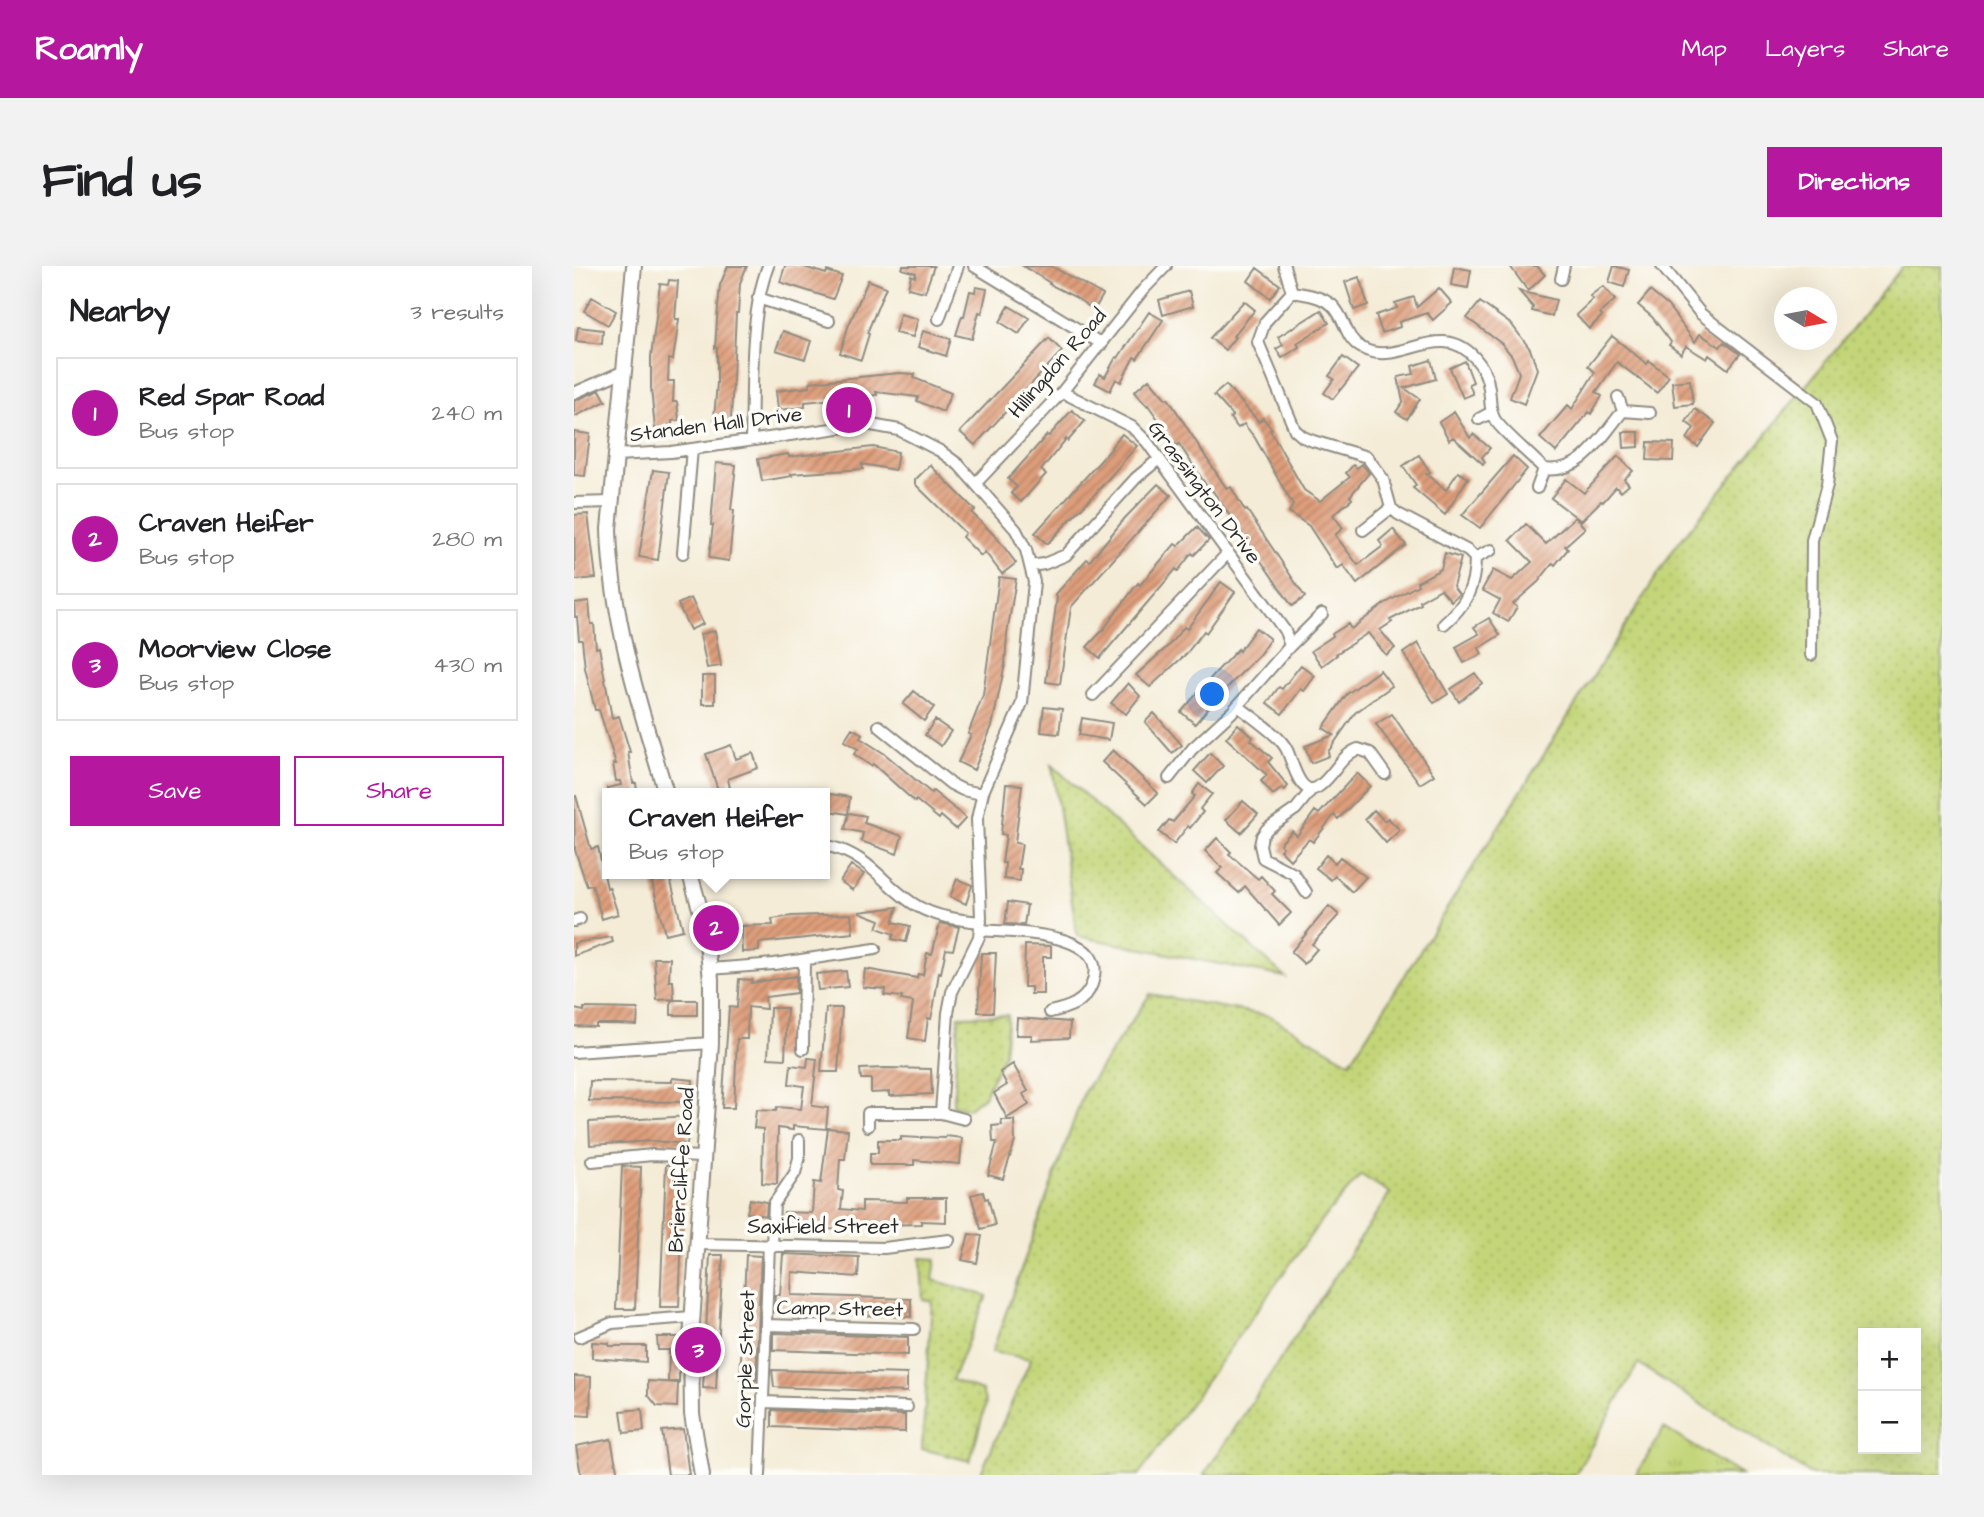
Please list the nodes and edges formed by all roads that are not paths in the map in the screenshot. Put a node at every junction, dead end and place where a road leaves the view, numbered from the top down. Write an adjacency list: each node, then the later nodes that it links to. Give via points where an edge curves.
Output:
1 (634, 266): 15 (street)
2 (768, 266): 11 (street)
3 (958, 266): 12 (street, via 939,306)
4 (974, 266): 14 (street)
5 (1166, 266): 14 (street, Hillingdon Road)
6 (1284, 266): 10 (street)
7 (1563, 266): 9 (street)
8 (1662, 266): 42 (street, via 1701,314 1817,403 1832,441 1827,485 1812,540)
9 (1561, 279)
10 (1292, 292): 20 (street, via 1331,304 1349,339 1369,352 1380,355 1436,342 1460,347 1485,372); 32 (street, via 1265,322 1258,342 1290,422 1303,437 1367,457 1383,478)
11 (758, 298): 13 (street); 23 (street)
12 (940, 320)
13 (829, 321)
14 (1102, 344): 16 (street, Hillingdon Road)
15 (624, 372): 17 (street); 25 (street)
16 (1062, 392): 26 (street, Grassington Drive, via 1132,427); 28 (street, Hillingdon Road)
17 (574, 393)
18 (1618, 397): 19 (street)
19 (1623, 411): 21 (street); 27 (street, via 1581,461 1570,468)
20 (1492, 412): 22 (street); 27 (street)
21 (1650, 413)
22 (1479, 419)
23 (751, 440): 24 (street, Standen Hall Drive); 28 (street, Standen Hall Drive, via 880,425 940,451)
24 (692, 449): 25 (street, Standen Hall Drive); 35 (street)
25 (616, 455): 31 (street)
26 (1159, 459): 36 (street, Grassington Drive); 38 (street, via 1066,555)
27 (1544, 469): 29 (street)
28 (976, 484): 38 (street, Standen Hall Drive, via 1016,530)
29 (1537, 488)
30 (574, 502): 31 (street)
31 (612, 502): 52 (street, via 610,561 623,635)
32 (1391, 508): 33 (street); 37 (street)
33 (1363, 530)
34 (1491, 550): 37 (street)
35 (682, 553)
36 (1228, 553): 41 (street, Grassington Drive, via 1285,631); 44 (street)
37 (1475, 558): 40 (street, via 1468,595 1461,609)
38 (1031, 566): 54 (street, Standen Hall Drive, via 1034,582 1022,703)
39 (1322, 614): 41 (street)
40 (1444, 624)
41 (1290, 646): 46 (street)
42 (1811, 655)
43 (1094, 674): 44 (street)
44 (1105, 683): 45 (street)
45 (1093, 695)
46 (1238, 706): 51 (street); 53 (street, via 1287,748 1299,779)
47 (898, 725): 49 (street)
48 (879, 726): 49 (street)
49 (890, 735): 54 (street, via 951,784)
50 (1385, 775): 53 (street, via 1370,753 1358,749)
51 (1169, 778)
52 (665, 788)
53 (1312, 789): 59 (street, via 1296,809 1267,829 1260,845 1263,858 1294,874)
54 (982, 794): 60 (street, Standen Hall Drive, via 977,819)
55 (832, 847): 56 (street, via 849,851)
56 (881, 875): 58 (street); 60 (street, via 918,907)
57 (691, 879): 63 (street, Briercliffe Road, via 705,926)
58 (872, 886)
59 (1306, 892)
60 (980, 926): 64 (street, via 1065,940 1093,959 1096,969 1082,999); 68 (street, Standen Hall Drive, via 952,992)
61 (875, 949): 62 (street)
62 (804, 960): 63 (street); 66 (street)
63 (710, 969): 65 (street, Briercliffe Road)
64 (1050, 1012)
65 (711, 1043): 67 (street); 74 (street, Briercliffe Road)
66 (803, 1049)
67 (574, 1052)
68 (941, 1113): 69 (street); 70 (street, via 868,1108)
69 (964, 1119)
70 (868, 1126)
71 (799, 1140): 72 (street)
72 (799, 1153): 73 (street); 78 (street, Gorple Street, via 795,1173 774,1204)
73 (812, 1153)
74 (702, 1157): 75 (street, via 652,1155); 77 (street, Briercliffe Road)
75 (592, 1161)
76 (949, 1240): 78 (street, Saxifield Street, via 884,1248)
77 (697, 1244): 78 (street, Saxifield Street); 79 (street, Briercliffe Road)
78 (771, 1245): 80 (street, Gorple Street)
79 (692, 1317): 82 (street, via 612,1323); 85 (street, Briercliffe Road, via 692,1414)
80 (766, 1325): 81 (street, Camp Street); 83 (street, Gorple Street)
81 (914, 1329)
82 (579, 1337)
83 (763, 1402): 84 (street); 86 (street, Gorple Street)
84 (907, 1406)
85 (701, 1473)
86 (760, 1475)

